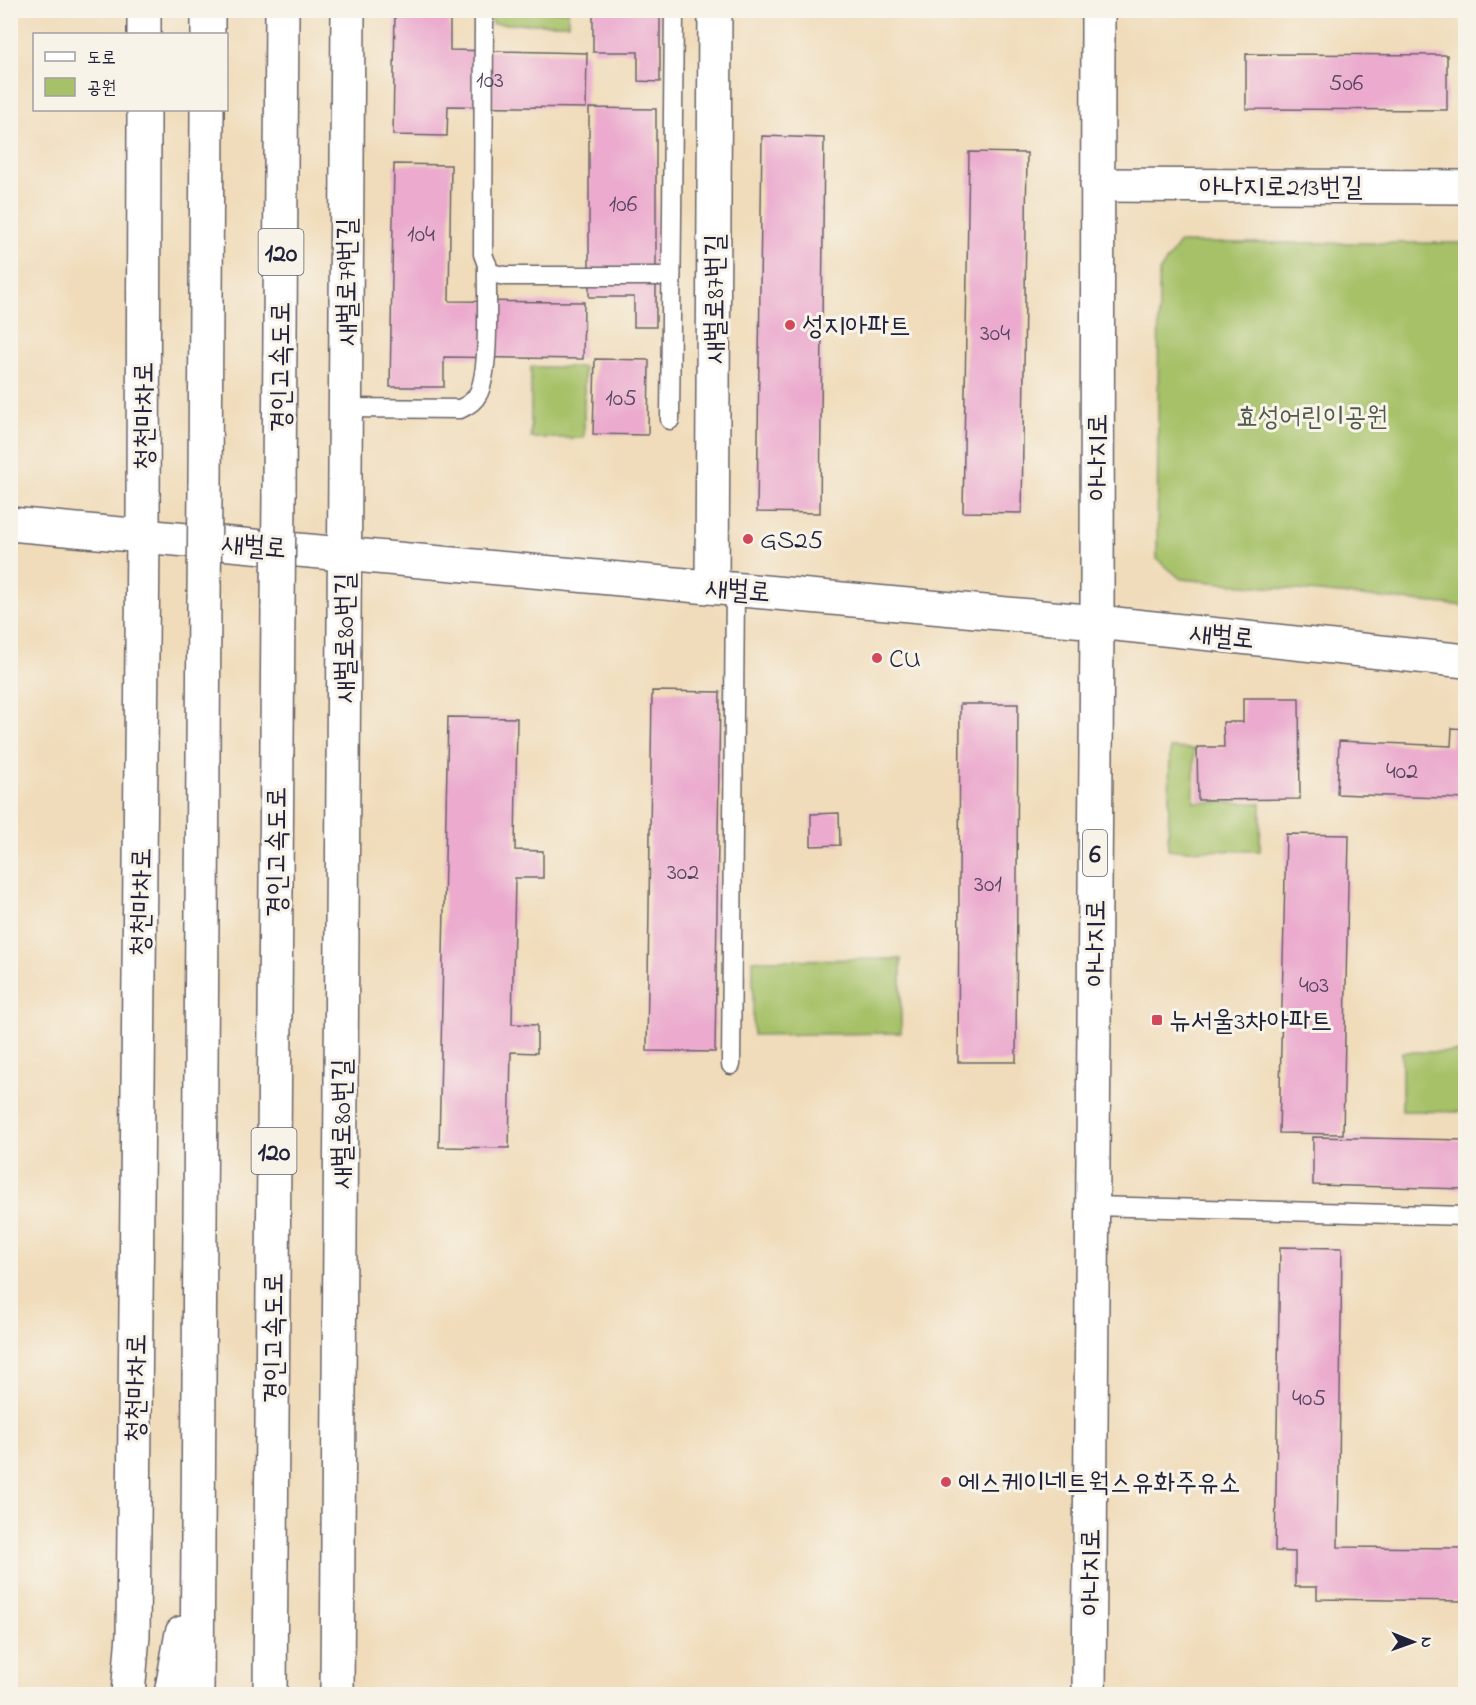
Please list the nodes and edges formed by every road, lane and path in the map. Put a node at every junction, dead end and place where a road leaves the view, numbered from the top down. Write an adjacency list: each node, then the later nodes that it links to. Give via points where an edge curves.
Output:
1 (144, 10): 9 (main road)
2 (208, 10): 10 (main road)
3 (282, 10): 32 (main road, 경인고속도로 / 120, bridge)
4 (348, 10): 17 (main road, 새벌로79번길)
5 (484, 10): 15 (lane, via 483,254)
6 (674, 10): 16 (lane)
7 (715, 10): 22 (main road, 새벌로87번길)
8 (1098, 10): 13 (main road, 아나지로 / 6)
9 (144, 33)
10 (207, 33)
11 (144, 111): 20 (main road, 청천마차로)
12 (207, 111): 28 (main road, bridge)
13 (1097, 185): 14 (main road, 아나지로213번길); 23 (main road, 아나지로 / 6)
14 (1466, 188)
15 (487, 264): 16 (lane, via 490,273 505,276); 17 (lane, via 484,373 477,396 460,409)
16 (671, 276): 18 (lane)
17 (345, 408): 21 (main road, 새벌로79번길)
18 (669, 420)
19 (10, 524): 20 (main road, 새벌로)
20 (143, 536): 21 (main road, 새벌로); 29 (main road, 청천마차로, via 133,1635)
21 (344, 554): 22 (main road, 새벌로); 33 (main road, 새벌로80번길)
22 (723, 588): 23 (main road, 새벌로); 25 (lane)
23 (1097, 622): 24 (main road, 새벌로); 26 (main road, 아나지로 / 6)
24 (1466, 661)
25 (731, 1065)
26 (1092, 1206): 27 (lane); 34 (main road, 아나지로 / 6)
27 (1466, 1216)
28 (198, 1549): 30 (main road); 31 (main road)
29 (128, 1695)
30 (171, 1695)
31 (197, 1695)
32 (270, 1695)
33 (337, 1695)
34 (1089, 1695)

